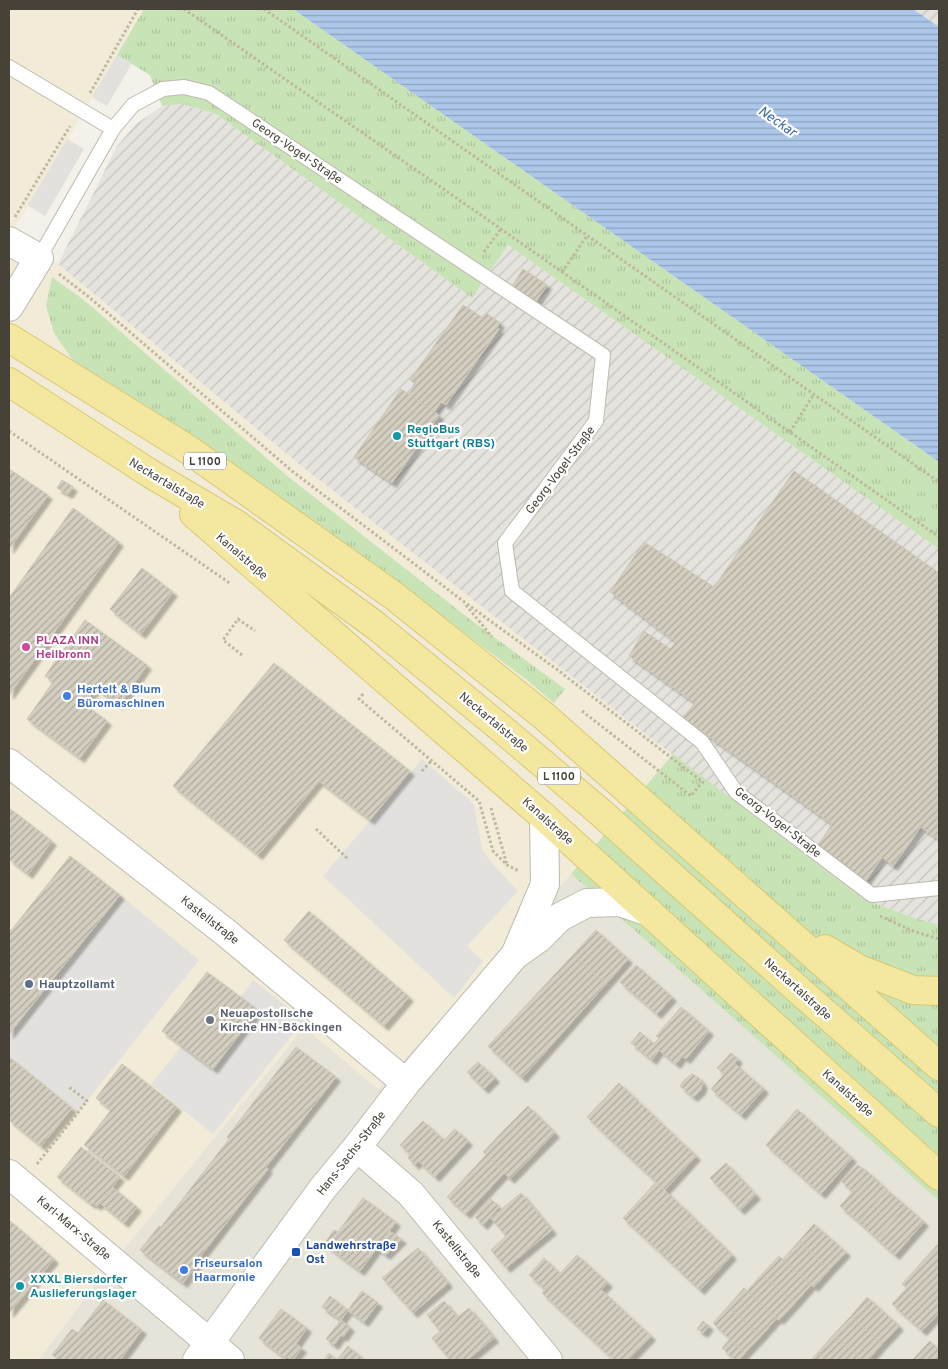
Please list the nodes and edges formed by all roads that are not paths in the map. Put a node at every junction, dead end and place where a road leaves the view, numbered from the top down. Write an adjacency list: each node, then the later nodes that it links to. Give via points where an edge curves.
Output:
1 (9, 67): 2 (lane)
2 (113, 129): 4 (lane, Georg-Vogel-Straße); 11 (lane, Georg-Vogel-Straße, via 133,105 163,89 184,87 209,93 603,356 596,421 505,543 512,591 702,742 736,792 872,895)
3 (9, 241): 4 (street)
4 (39, 258): 5 (street, Georg-Vogel-Straße)
5 (9, 307)
6 (9, 338): 13 (main road, L 1100, via 189,450 394,596 544,716)
7 (9, 382): 8 (main road, Neckartalstraße / L 1100)
8 (151, 474): 10 (main road, Kanalstraße); 18 (main road, Neckartalstraße / L 1100, via 236,524 374,625 489,717)
9 (9, 763): 17 (street, Kastellstraße, via 225,932)
10 (544, 817): 12 (main road, Kanalstraße); 14 (street, Hans-Sachs-Straße, via 545,884)
11 (939, 888)
12 (649, 912): 14 (street, Hans-Sachs-Straße, via 620,902 587,903 560,917); 20 (main road, Kanalstraße)
13 (772, 918): 15 (main road, via 859,969 913,990); 16 (main road, L 1100)
14 (515, 955): 17 (street, Hans-Sachs-Straße)
15 (939, 991)
16 (939, 1066)
17 (406, 1083): 19 (street, Hans-Sachs-Straße)
18 (939, 1113)
19 (357, 1147): 22 (street, Hans-Sachs-Straße, via 323,1188); 23 (street, Kastellstraße, via 412,1194)
20 (939, 1176)
21 (15, 1179): 22 (street, Karl-Marx-Straße)
22 (212, 1354)
23 (548, 1360)

